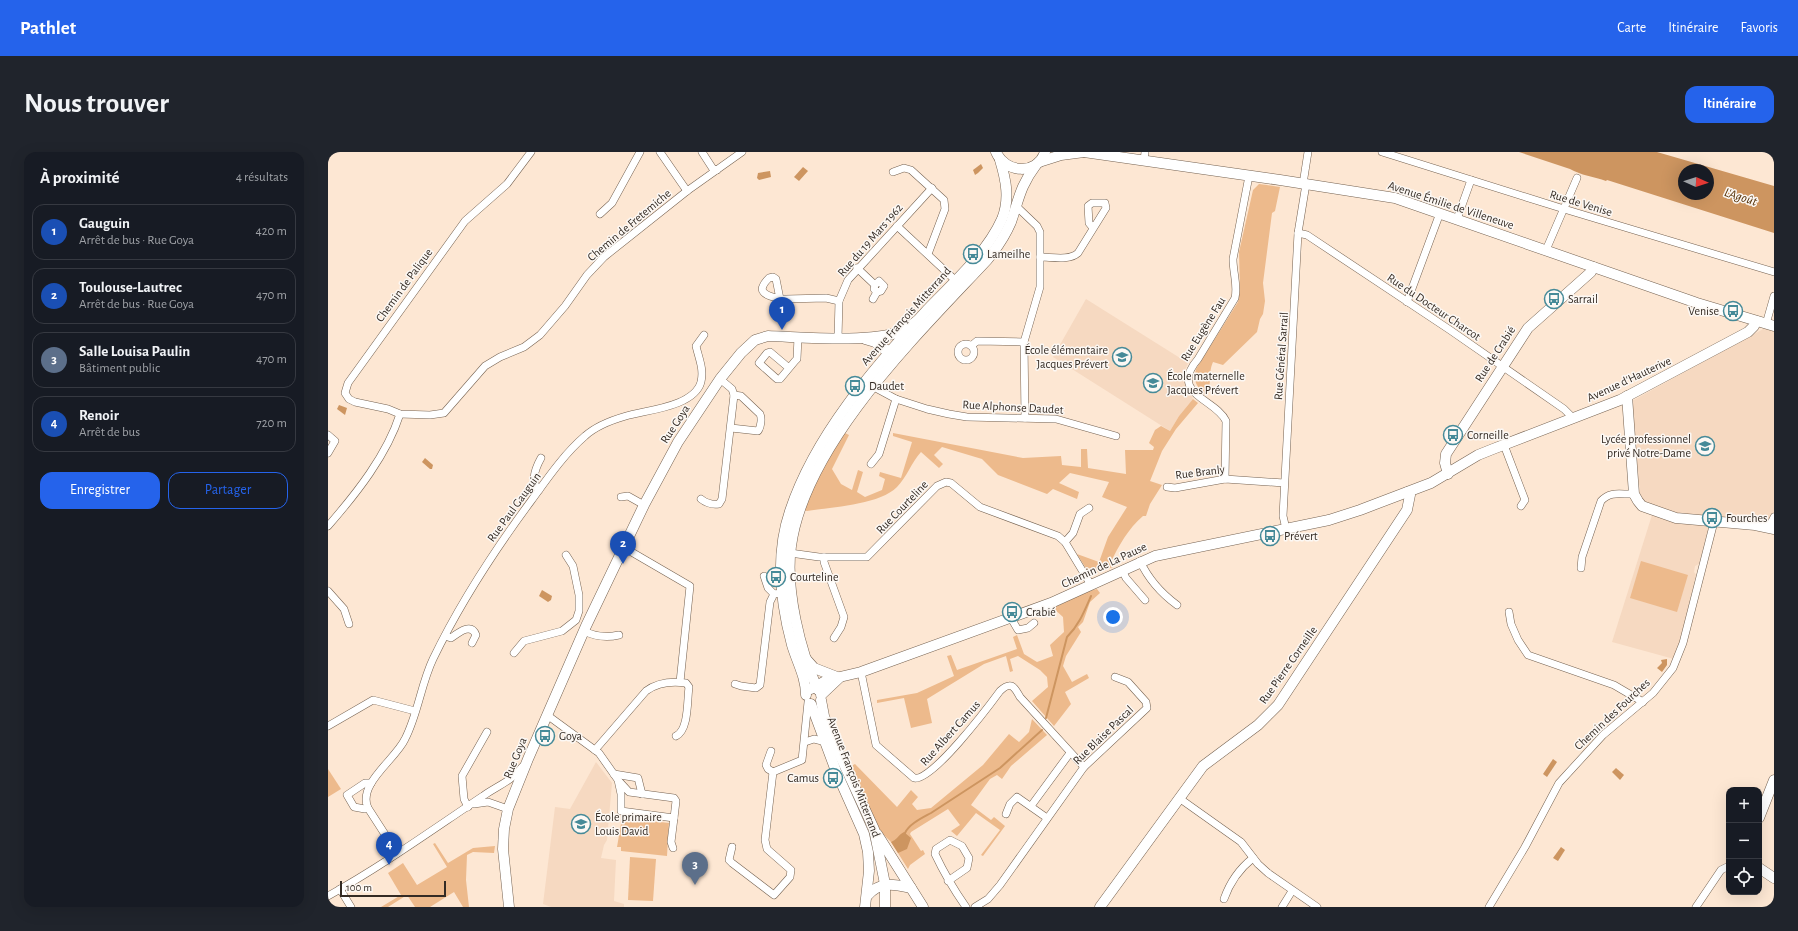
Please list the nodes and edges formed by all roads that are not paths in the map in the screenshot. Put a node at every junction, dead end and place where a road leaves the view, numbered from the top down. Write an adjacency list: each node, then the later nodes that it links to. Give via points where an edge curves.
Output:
1 (531, 152): 61 (street, Chemin de Palique, via 507,184 465,221 348,383 345,393 352,401)
2 (640, 152): 24 (street, via 612,204)
3 (660, 152): 20 (street)
4 (702, 152): 13 (street, via 713,169)
5 (742, 152): 13 (street, Chemin de Fretemiche)
6 (1045, 152): 12 (street, Avenue François Mitterrand)
7 (1084, 152): 11 (street, Avenue Émilie de Villeneuve); 12 (street, Avenue Émilie de Villeneuve, via 1061,155)
8 (1308, 152): 18 (street, Rue Général Sarrail)
9 (1382, 152): 17 (street, Rue de Venise)
10 (996, 155): 12 (street, Avenue Émilie de Villeneuve, via 1006,165 1017,169 1028,168); 35 (street, Avenue François Mitterrand, via 1007,190 1004,213 986,246)
11 (1145, 156): 15 (street, Avenue Émilie de Villeneuve)
12 (1038, 163): 21 (street, Avenue François Mitterrand, via 1023,185)
13 (717, 170): 20 (street, Chemin de Fretemiche)
14 (893, 172): 19 (street, via 908,169)
15 (1249, 176): 18 (street, Avenue Émilie de Villeneuve); 72 (street, Rue Eugène Fau, via 1234,250 1236,294 1233,304 1192,367 1190,376 1191,386 1196,394 1226,421)
16 (1577, 178): 22 (street)
17 (1471, 180): 22 (street, Rue de Venise); 25 (street)
18 (1305, 184): 23 (street, Avenue Émilie de Villeneuve, via 1387,197); 28 (street, Rue Général Sarrail)
19 (932, 188): 26 (street, Rue du 19 Mars 1962); 30 (street, via 942,197 945,206)
20 (687, 191): 61 (street, Chemin de Fretemiche, via 598,263 540,335 485,366 444,412 430,415)
21 (1016, 206): 31 (street, via 1039,229); 51 (street, Avenue François Mitterrand, via 1006,232 994,252)
22 (1564, 210): 29 (street); 34 (street, Rue de Venise)
23 (1440, 213): 25 (street, Avenue Émilie de Villeneuve); 40 (street)
24 (600, 214)
25 (1457, 219): 29 (street, Avenue Émilie de Villeneuve)
26 (897, 226): 30 (street); 33 (street, Rue du 19 Mars 1962)
27 (1093, 228): 31 (street, via 1074,256)
28 (1298, 233): 40 (street, Rue du Docteur Charcot, via 1307,235); 73 (street, Rue Général Sarrail)
29 (1546, 250): 32 (street, Avenue Émilie de Villeneuve)
30 (928, 254): 35 (street)
31 (1040, 257): 49 (street, via 1040,287)
32 (1593, 267): 42 (street, Avenue Émilie de Villeneuve); 52 (street, Rue de Crabié, via 1591,272 1530,324)
33 (857, 268): 38 (street, via 876,288); 39 (street, Rue du 19 Mars 1962, via 848,280)
34 (1774, 272)
35 (955, 280): 41 (street, Avenue François Mitterrand)
36 (1774, 296): 43 (street)
37 (780, 299): 39 (street, via 826,298)
38 (873, 299)
39 (839, 301): 47 (street, Rue du 19 Mars 1962)
40 (1407, 302): 52 (street, Rue du Docteur Charcot)
41 (917, 321): 45 (street, Rue Goya); 51 (street, Avenue François Mitterrand)
42 (1756, 321): 43 (street, Avenue Émilie de Villeneuve); 59 (street, Avenue d'Hauterive, via 1748,332)
43 (1770, 325)
44 (704, 335): 56 (street, via 696,346 702,371)
45 (889, 335): 48 (street, Rue Goya); 51 (street, via 895,341)
46 (798, 337): 47 (street, Rue Goya); 53 (street, via 798,357); 54 (street, Rue Goya, via 768,336 755,340 740,353)
47 (838, 338): 48 (street, Rue Goya)
48 (859, 338): 51 (street, Rue Goya, via 876,342)
49 (1024, 342): 50 (street, via 977,342); 62 (street)
50 (971, 346)
51 (894, 351): 55 (street, Avenue François Mitterrand); 55 (street, Avenue François Mitterrand, via 884,354)
52 (1502, 366): 63 (street, Rue du Docteur Charcot, via 1564,409); 71 (street, Rue de Crabié, via 1446,454)
53 (789, 368)
54 (720, 379): 57 (street, Rue Goya); 58 (street, via 732,389)
55 (869, 385): 60 (street, Rue Alphonse Daudet); 91 (street, Avenue François Mitterrand, via 819,468 799,514); 100 (street, Avenue François Mitterrand, via 821,445 798,490 781,544)
56 (699, 386): 57 (street); 75 (street, Rue Paul Gauguin, via 673,404 627,415 596,428 573,448)
57 (710, 394): 80 (street, Rue Goya, via 678,442)
58 (734, 395): 64 (street); 64 (street, via 741,396 760,414 760,428 758,431)
59 (1627, 396): 63 (street, Avenue d'Hauterive); 77 (street)
60 (896, 399): 62 (street, Rue Alphonse Daudet, via 961,416); 70 (street, via 879,454)
61 (400, 414): 85 (street, via 391,438 375,464)
62 (1025, 418): 66 (street, Rue Alphonse Daudet, via 1056,419)
63 (1572, 419): 67 (street, Avenue d'Hauterive)
64 (731, 428): 79 (street, via 722,499 718,504)
65 (328, 435): 68 (street, via 335,441)
66 (1116, 436)
67 (1504, 445): 71 (street, Avenue d'Hauterive, via 1478,455); 81 (street, via 1525,500)
68 (328, 453)
69 (540, 458): 75 (street, via 534,481 535,487)
70 (871, 464)
71 (1448, 474): 76 (street, Avenue d'Hauterive)
72 (1225, 479): 73 (street, Rue Branly); 74 (street, Rue Branly, via 1175,488)
73 (1284, 483): 87 (street, Rue Général Sarrail, via 1283,516)
74 (1167, 487)
75 (539, 490): 109 (street, Rue Paul Gauguin, via 489,561)
76 (1408, 492): 87 (street, Chemin de La Pause, via 1345,515); 140 (street, Rue Pierre Corneille, via 1410,495 1407,510 1278,705 1258,725 1203,766)
77 (1634, 494): 84 (street, via 1640,504 1649,509 1676,518); 95 (street, via 1612,494 1601,501 1582,557)
78 (621, 497): 80 (street, via 628,496)
79 (701, 499)
80 (644, 505): 90 (street, Rue Goya)
81 (1521, 506)
82 (1089, 508): 89 (street, via 1080,514)
83 (1774, 517): 86 (street, via 1771,523)
84 (1714, 522): 86 (street); 121 (street, Chemin des Fourches, via 1679,657 1665,679)
85 (328, 526)
86 (1763, 526): 88 (street)
87 (1286, 529): 94 (street, Chemin de La Pause, via 1179,550)
88 (1774, 530)
89 (1065, 542): 93 (street, Rue Courteline, via 1058,536 980,507 955,485 946,482 937,486 870,556); 98 (street, Rue Courteline)
90 (623, 547): 108 (street, Rue Goya); 118 (street, via 690,586)
91 (790, 553): 93 (street, Rue Courteline); 114 (street, Avenue François Mitterrand, via 791,589)
92 (566, 555): 105 (street, via 573,566 579,595)
93 (824, 557): 111 (street, via 844,617 842,627)
94 (1140, 561): 96 (street, Chemin de La Pause); 102 (street, via 1149,576)
95 (1581, 568)
96 (1122, 570): 98 (street, Chemin de La Pause); 101 (street)
97 (764, 576): 100 (street, via 768,588)
98 (1091, 585): 104 (street, Chemin de La Pause)
99 (328, 591): 107 (street, via 344,609)
100 (778, 593): 119 (street, via 770,602 760,685 756,688); 120 (street, Avenue François Mitterrand, via 790,637 805,680)
101 (1145, 600)
102 (1177, 605)
103 (1509, 612): 121 (street, via 1518,640 1528,655 1614,684)
104 (1011, 618): 106 (street, via 1018,630 1028,628); 115 (street, Chemin de La Pause)
105 (576, 620): 108 (street); 113 (street, via 562,631 524,641)
106 (1034, 623)
107 (349, 624)
108 (585, 628): 110 (street, via 592,635); 123 (street, Rue Goya)
109 (445, 636): 112 (street, via 451,638 463,630 471,630 476,635); 122 (street, Rue Paul Gauguin, via 430,665)
110 (619, 636)
111 (834, 638)
112 (472, 643)
113 (514, 653)
114 (805, 658): 117 (street, via 814,668); 120 (street, Avenue François Mitterrand)
115 (861, 672): 117 (street, Chemin de La Pause); 131 (street, Rue Albert Camus, via 876,745 914,778 919,779 928,774 960,742 1000,691 1007,686 1013,687)
116 (1115, 677): 132 (street, Rue Blaise Pascal, via 1128,682 1148,707)
117 (839, 678): 120 (street, Chemin de La Pause, via 827,680)
118 (680, 682): 126 (street, via 686,682 689,687 684,726); 129 (street, via 660,683 649,689)
119 (735, 684)
120 (814, 697): 127 (street); 128 (street, Avenue François Mitterrand); 150 (street, Avenue François Mitterrand)
121 (1643, 702): 177 (street, Chemin des Fourches, via 1603,736 1560,784)
122 (416, 711): 124 (street, via 373,700); 136 (street, Rue Paul Gauguin, via 404,743)
123 (547, 715): 129 (street); 137 (street, Rue Goya, via 528,759)
124 (328, 726)
125 (487, 732): 142 (street, via 462,776 464,799)
126 (676, 736)
127 (805, 742): 128 (street, via 814,739); 133 (street, via 801,762)
128 (826, 742): 164 (street, Avenue François Mitterrand, via 864,834 869,862)
129 (595, 750): 134 (street)
130 (771, 751): 133 (street, via 767,758 767,767)
131 (1070, 753): 132 (street, Rue Albert Camus); 143 (street, Rue Blaise Pascal)
132 (1084, 767): 149 (street, Rue Blaise Pascal)
133 (773, 772): 151 (street, via 765,843 769,851 791,870 790,877 774,895 729,860)
134 (616, 777): 139 (street, via 629,792); 139 (street, via 636,777); 148 (street, via 620,790 621,811)
135 (1774, 780): 146 (street)
136 (371, 783): 144 (street, Rue Paul Gauguin, via 365,798); 144 (street, via 365,783 347,794 354,808)
137 (513, 783): 138 (street); 145 (street, Rue Goya)
138 (501, 785): 141 (street, via 492,796 492,800); 142 (street)
139 (642, 794): 148 (street, via 679,801)
140 (1179, 798): 154 (street, via 1241,842); 174 (street, Rue Pierre Corneille)
141 (498, 805): 142 (street, via 484,802); 145 (street)
142 (470, 806): 153 (street)
143 (1031, 806): 147 (street, via 1017,797 1010,804); 149 (street)
144 (368, 808): 153 (street)
145 (508, 809): 168 (street, Rue Goya, via 503,849)
146 (1762, 810)
147 (1006, 814)
148 (674, 818): 152 (street)
149 (1048, 818): 173 (street, Rue Blaise Pascal, via 994,892)
150 (874, 829): 159 (street, Avenue François Mitterrand); 160 (street)
151 (732, 847)
152 (673, 848)
153 (397, 853): 161 (street)
154 (1253, 858): 162 (street, via 1268,874); 165 (street, via 1237,874)
155 (1726, 868): 178 (street, via 1721,870)
156 (1762, 871): 157 (street)
157 (1774, 878)
158 (948, 881): 158 (street, via 934,852 950,840 962,846 969,858 967,868); 172 (street)
159 (885, 884): 160 (street); 164 (street); 171 (street, Avenue François Mitterrand)
160 (911, 888): 166 (street)
161 (340, 889): 163 (street); 167 (street)
162 (1292, 891): 175 (street); 176 (street)
163 (328, 896)
164 (867, 896): 169 (street, Avenue François Mitterrand); 170 (street)
165 (1224, 899)
166 (921, 906)
167 (351, 907)
168 (509, 907)
169 (865, 907)
170 (871, 907)
171 (885, 907)
172 (966, 907)
173 (975, 907)
174 (1100, 907)
175 (1282, 907)
176 (1317, 907)
177 (1489, 907)
178 (1696, 907)

